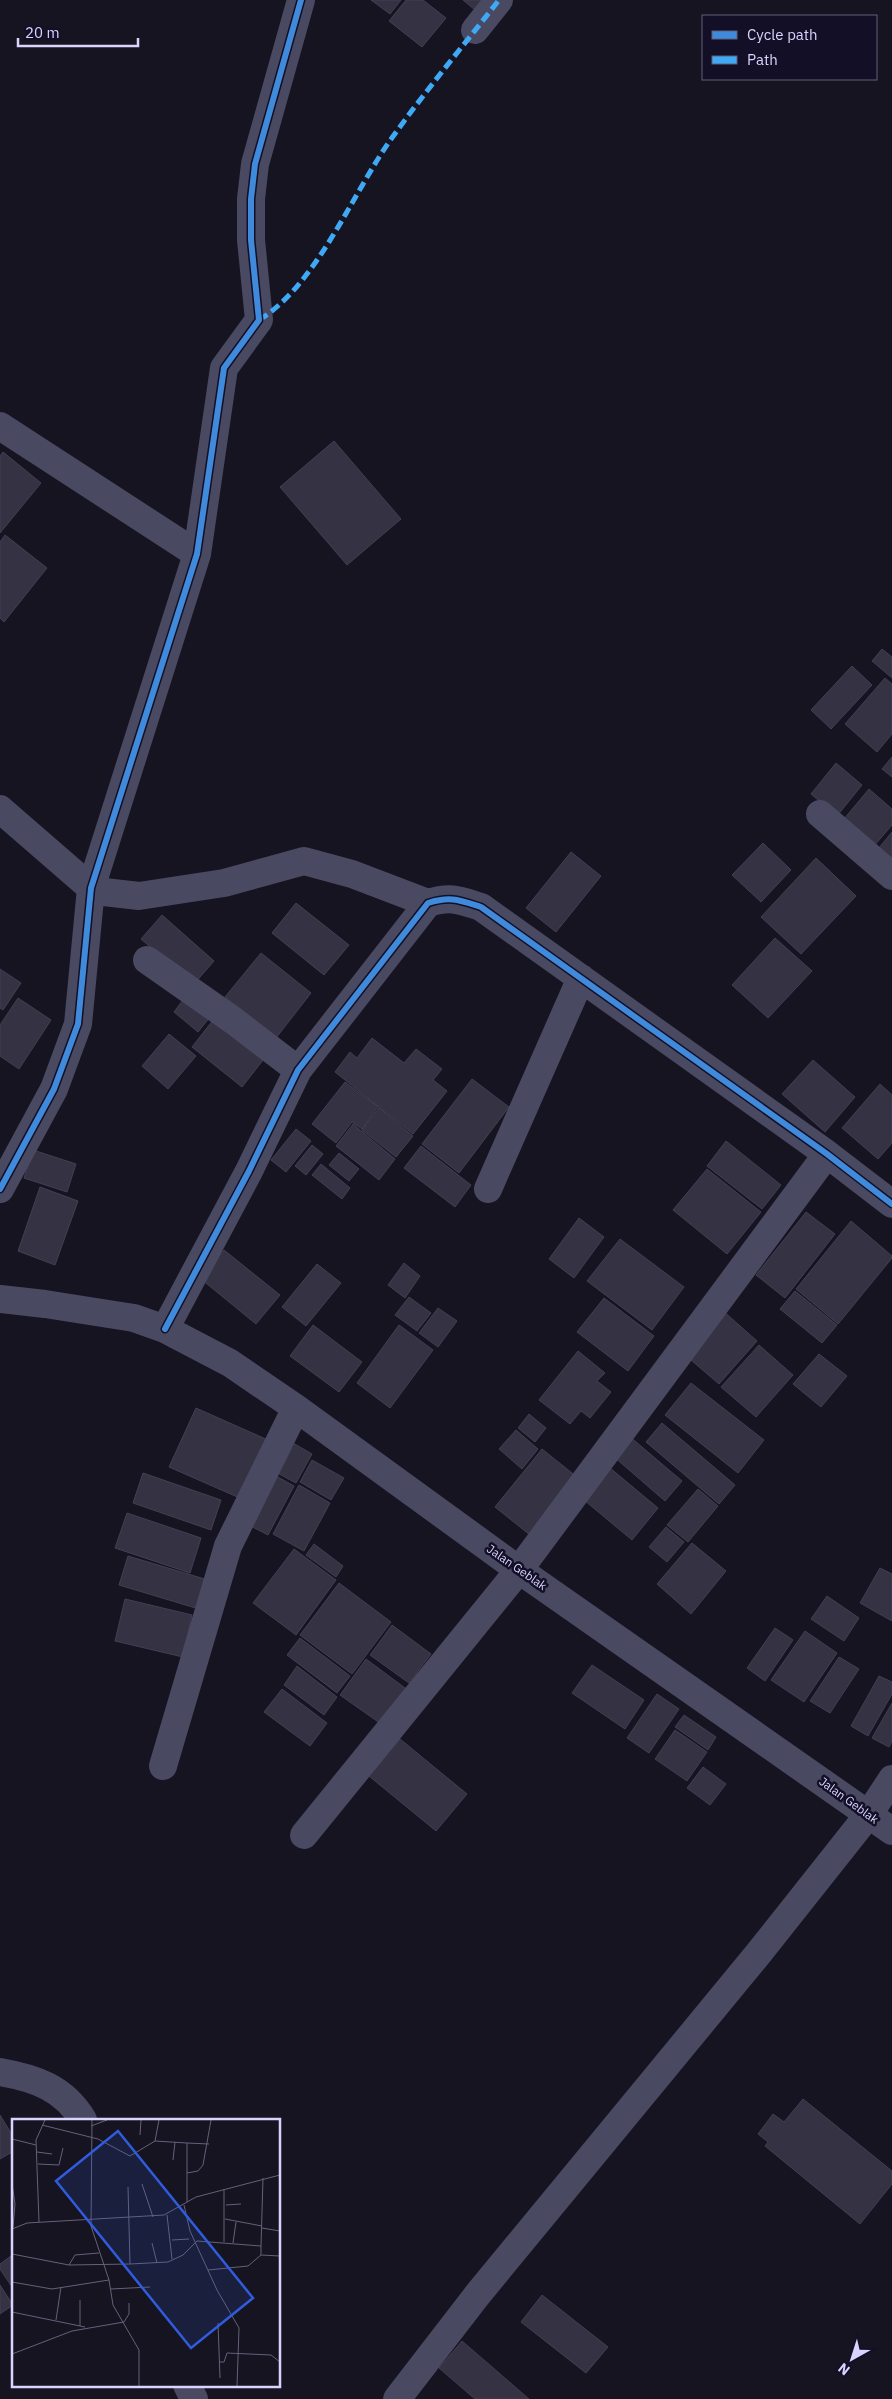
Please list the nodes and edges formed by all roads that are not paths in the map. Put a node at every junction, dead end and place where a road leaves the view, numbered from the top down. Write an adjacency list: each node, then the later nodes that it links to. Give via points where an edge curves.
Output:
1 (301, 0): 5 (street, via 255,164 250,199 259,320 224,368)
2 (499, 0): 3 (street)
3 (475, 30)
4 (0, 426): 5 (street)
5 (197, 554): 9 (street)
6 (0, 809): 9 (street)
7 (820, 814): 8 (street)
8 (892, 876)
9 (97, 890): 10 (street, via 139,896 224,883 304,861 352,874); 15 (street, via 78,1024 54,1089)
10 (428, 903): 12 (street, via 453,898 481,907); 13 (street)
11 (147, 960): 13 (street)
12 (581, 978): 14 (street); 16 (street)
13 (298, 1070): 19 (street)
14 (827, 1154): 17 (street); 21 (street)
15 (0, 1189)
16 (488, 1189)
17 (892, 1204)
18 (0, 1299): 19 (street, Jalan Geblak, via 134,1318)
19 (165, 1329): 20 (street, Jalan Geblak, via 230,1363)
20 (296, 1408): 21 (street, Jalan Geblak); 22 (street, via 228,1546)
21 (519, 1570): 24 (street, Jalan Geblak); 26 (street)
22 (163, 1766)
23 (892, 1779): 24 (street)
24 (869, 1814): 25 (street, Jalan Geblak); 31 (street, via 484,2287)
25 (892, 1831)
26 (304, 1836)
27 (0, 2072): 28 (street, via 38,2081 57,2090 70,2101)
28 (82, 2119)
29 (188, 2386): 30 (street)
30 (194, 2399)
31 (397, 2399)

